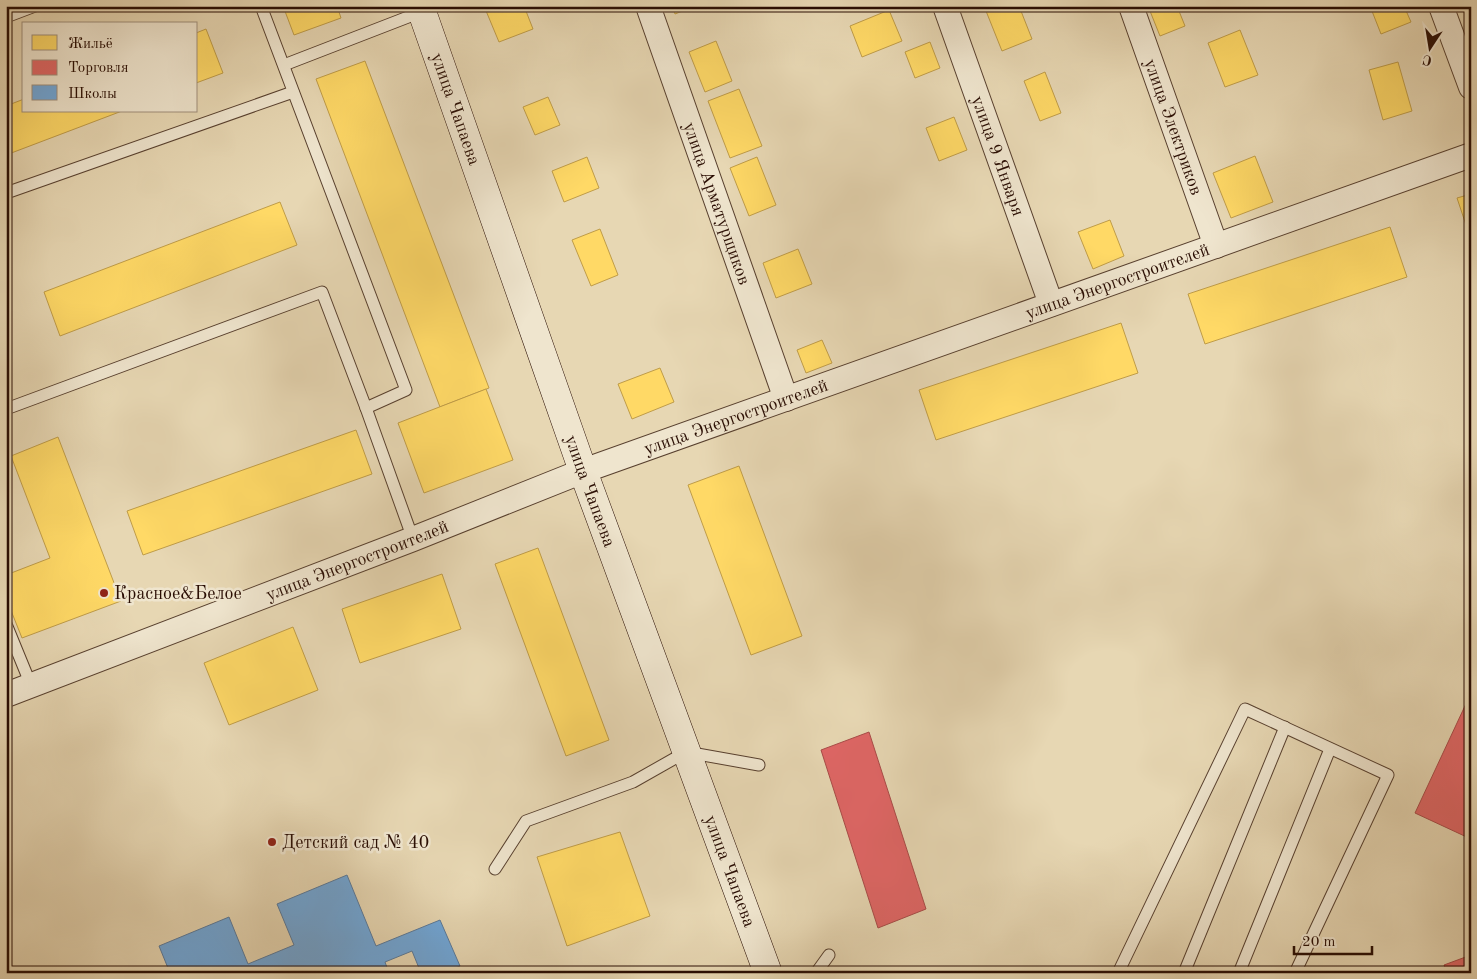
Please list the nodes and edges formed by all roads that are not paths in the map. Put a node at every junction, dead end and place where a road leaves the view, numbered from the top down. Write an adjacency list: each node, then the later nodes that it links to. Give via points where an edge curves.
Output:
1 (35, 6): 8 (lane)
2 (262, 6): 9 (lane)
3 (648, 6): 16 (street, улица Арматурщиков)
4 (945, 6): 15 (street, улица 9 Января)
5 (1131, 6): 14 (street, улица Электриков)
6 (1441, 6): 10 (street)
7 (421, 9): 9 (lane); 19 (street, улица Чапаева)
8 (6, 17)
9 (284, 65): 11 (lane)
10 (1471, 87)
11 (294, 92): 13 (lane); 17 (lane, via 406,390)
12 (1471, 155): 14 (street, улица Энергостроителей)
13 (6, 193)
14 (1216, 246): 15 (street, улица Энергостроителей)
15 (1051, 304): 16 (street, улица Энергостроителей)
16 (786, 399): 19 (street, улица Энергостроителей)
17 (366, 408): 18 (lane, via 322,292); 20 (lane)
18 (6, 409)
19 (583, 471): 20 (street, улица Энергостроителей); 26 (street, улица Чапаева)
20 (413, 539): 22 (street, улица Энергостроителей)
21 (6, 624): 22 (lane)
22 (31, 685): 23 (street, улица Энергостроителей)
23 (6, 695)
24 (1285, 727): 25 (lane); 32 (lane, via 1245,709); 33 (lane)
25 (1330, 749): 34 (lane); 35 (lane, via 1388,775)
26 (686, 752): 27 (lane); 28 (lane, via 633,782 526,821); 30 (street, улица Чапаева)
27 (758, 765)
28 (495, 869)
29 (829, 955): 31 (lane)
30 (768, 973)
31 (816, 973)
32 (1118, 973)
33 (1184, 973)
34 (1239, 973)
35 (1295, 973)

